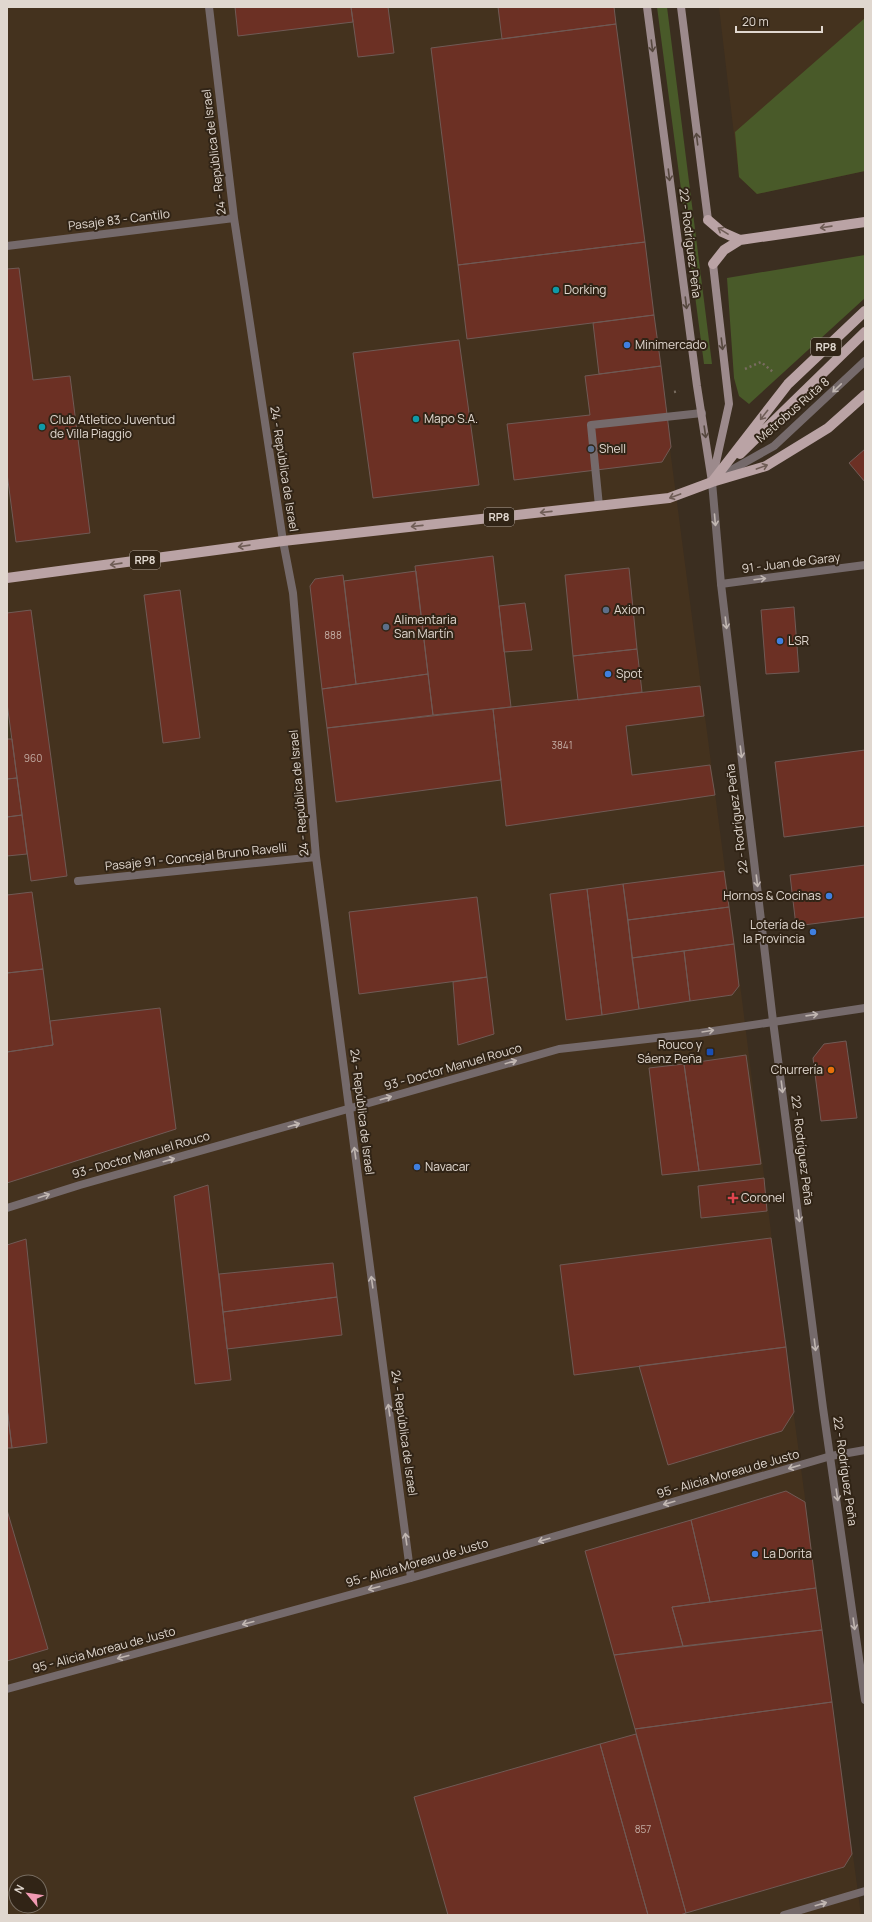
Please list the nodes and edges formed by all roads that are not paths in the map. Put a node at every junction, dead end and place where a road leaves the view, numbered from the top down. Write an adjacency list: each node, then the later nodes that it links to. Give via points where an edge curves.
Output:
1 (209, 7): 4 (street, 24 - República de Israel)
2 (647, 7): 14 (main road, 22 - Rodríguez Peña, one-way to 14)
3 (681, 7): 5 (main road, 22 - Rodríguez Peña, one-way to 3)
4 (234, 218): 8 (street, Pasaje 83 - Cantilo); 17 (street, 24 - República de Israel)
5 (708, 220): 7 (main road, one-way to 5, via 722,232)
6 (865, 222): 7 (main road, one-way to 7)
7 (740, 240): 9 (main road, via 724,250)
8 (7, 246)
9 (713, 264): 15 (main road, 22 - Rodríguez Peña, one-way to 15, via 729,404)
10 (865, 311): 15 (main road, RP8, one-way to 15, via 788,384)
11 (865, 332): 15 (main road)
12 (865, 362): 15 (street, Metrobus Ruta 8, one-way to 15, via 774,446)
13 (865, 396): 15 (main road, RP8, one-way to 13, via 766,466 828,428)
14 (702, 413): 15 (main road, 22 - Rodríguez Peña, one-way to 15); 16 (street, via 591,425)
15 (712, 482): 16 (main road, RP8, one-way to 16, via 669,498); 20 (street, 22 - Rodríguez Peña, one-way to 20)
16 (599, 506): 17 (main road, RP8, one-way to 17)
17 (283, 541): 19 (main road, RP8, one-way to 19); 21 (street, 24 - República de Israel, via 294,593)
18 (865, 565): 20 (street, 91 - Juan de Garay, one-way to 18)
19 (7, 578)
20 (721, 584): 24 (street, 22 - Rodríguez Peña, one-way to 24)
21 (316, 857): 22 (street, Pasaje 91 - Concejal Bruno Ravelli); 25 (street, 24 - República de Israel)
22 (78, 881)
23 (865, 1008): 24 (street, 93 - Doctor Manuel Rouco, one-way to 23)
24 (773, 1020): 25 (street, 93 - Doctor Manuel Rouco, one-way to 24, via 559,1049 700,1033); 28 (street, 22 - Rodríguez Peña, one-way to 28)
25 (349, 1109): 26 (street, 93 - Doctor Manuel Rouco, one-way to 25); 29 (street, 24 - República de Israel, one-way to 25)
26 (7, 1208)
27 (865, 1450): 28 (street, 95 - Alicia Moreau de Justo)
28 (831, 1456): 29 (street, 95 - Alicia Moreau de Justo, one-way to 29); 31 (street, 22 - Rodríguez Peña, one-way to 31)
29 (411, 1578): 30 (street, 95 - Alicia Moreau de Justo, one-way to 30)
30 (7, 1689)
31 (865, 1700)
32 (865, 1891): 33 (street, one-way to 32)
33 (784, 1915)

